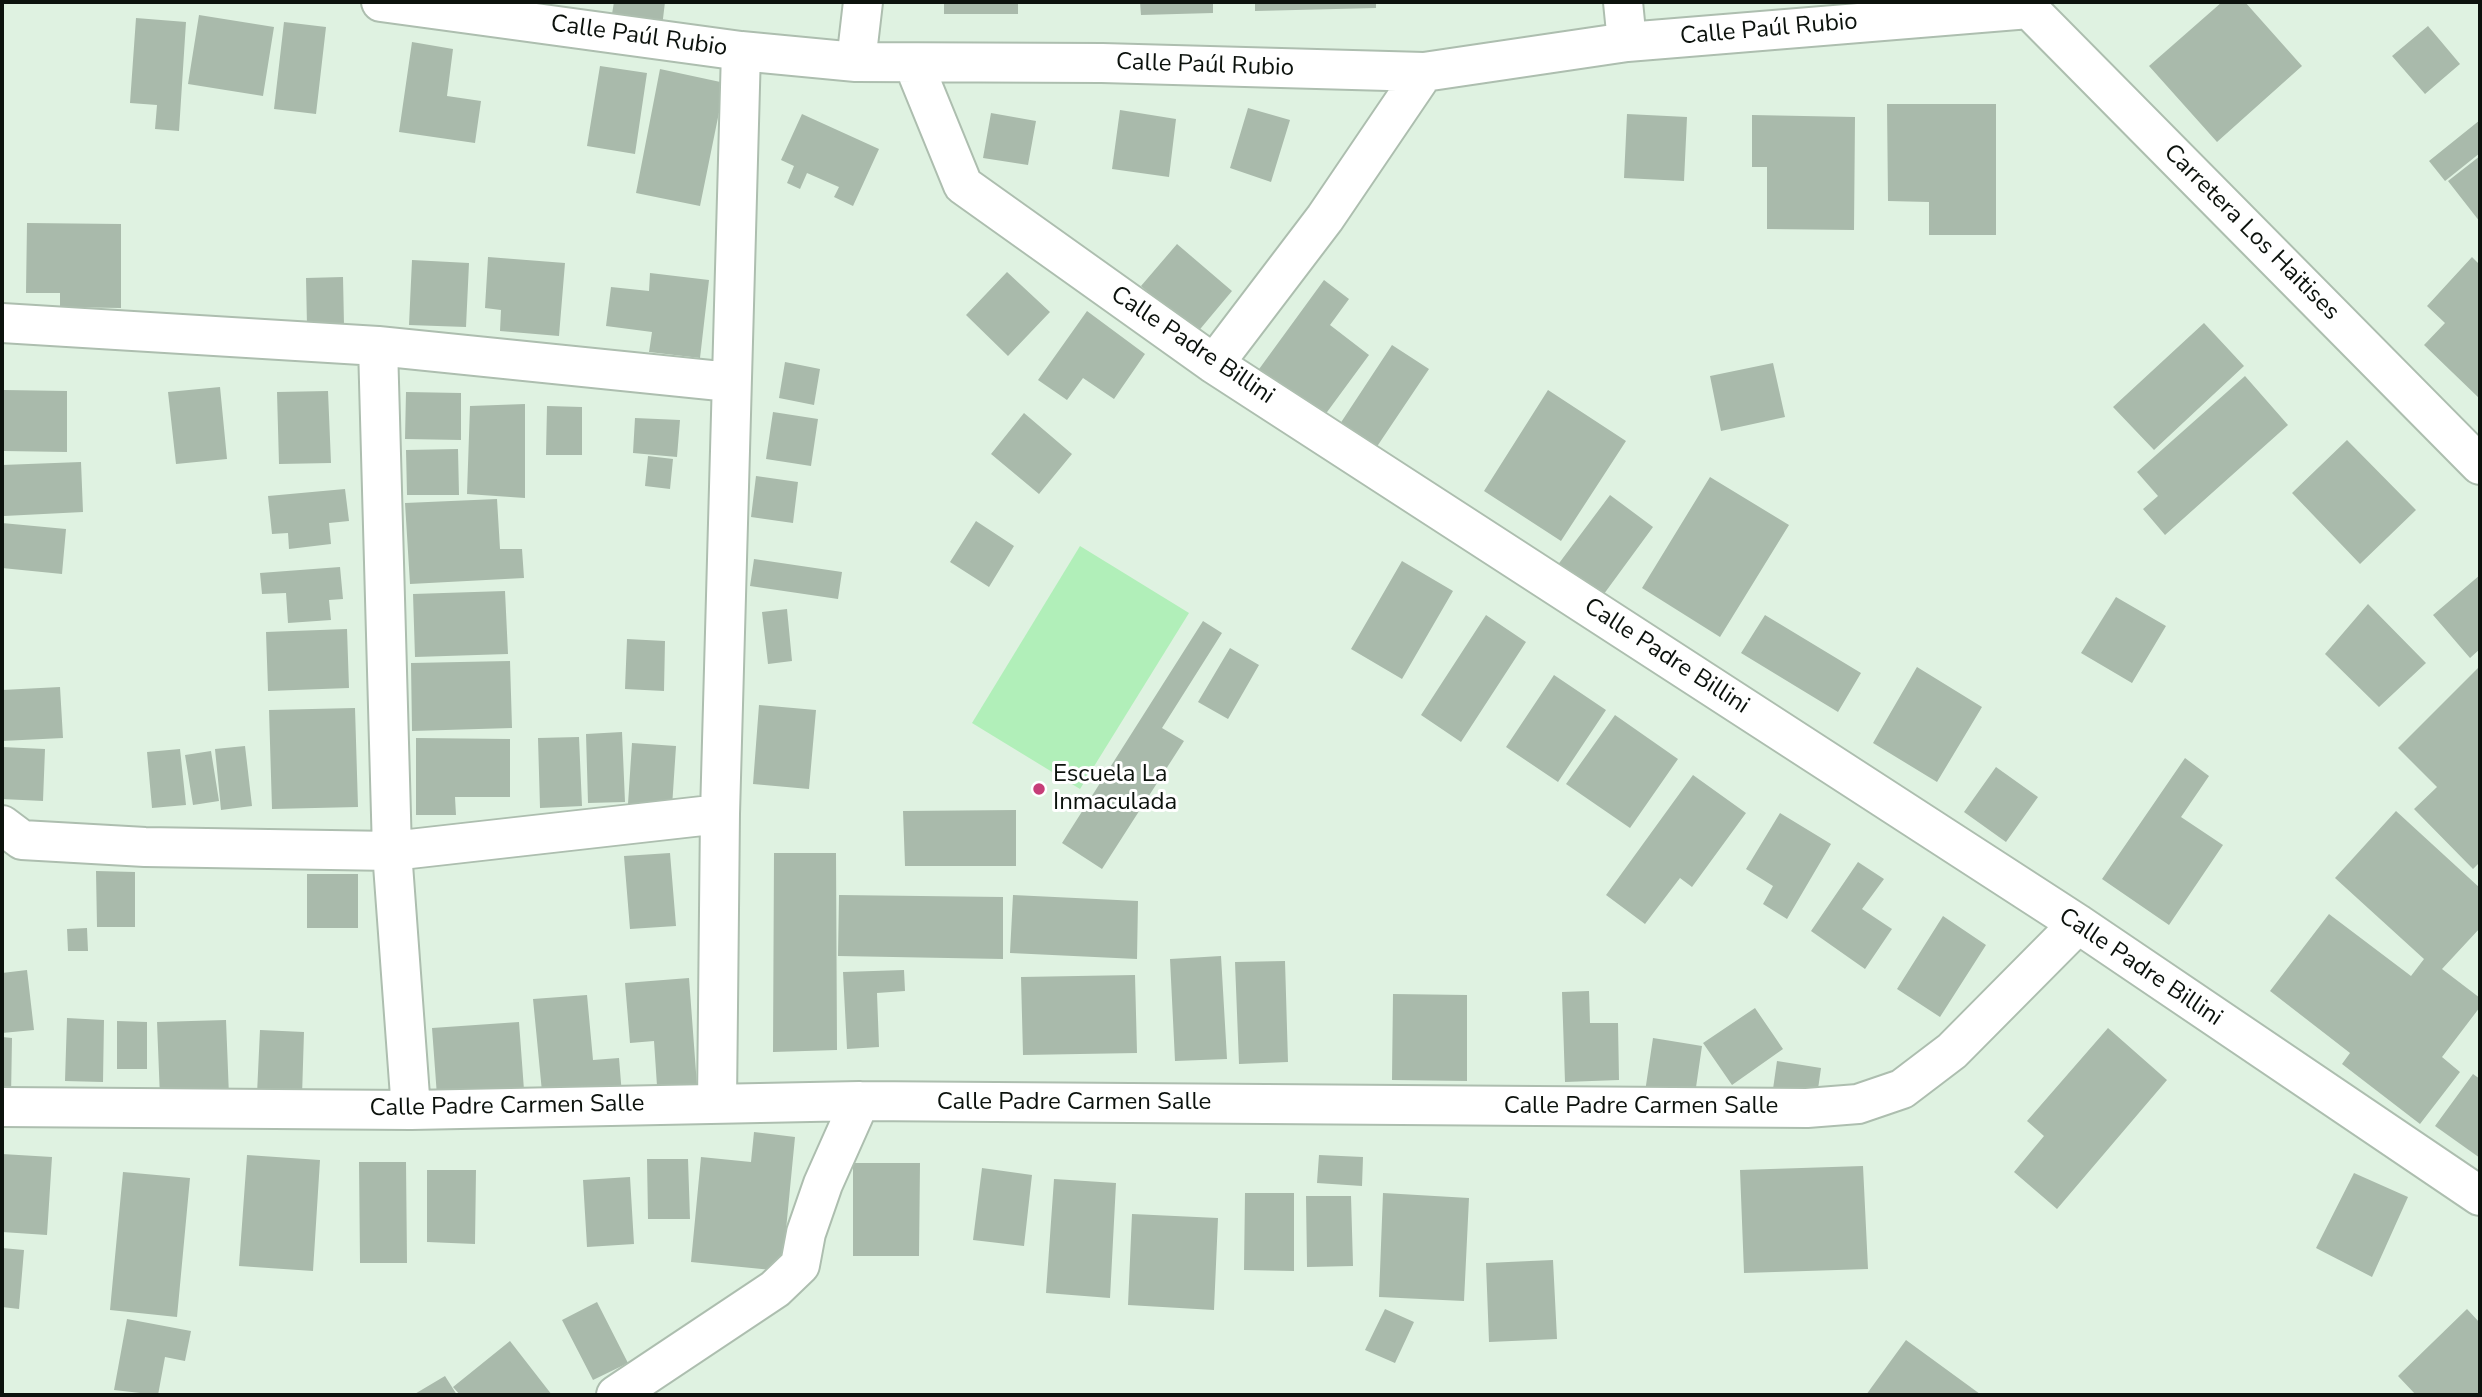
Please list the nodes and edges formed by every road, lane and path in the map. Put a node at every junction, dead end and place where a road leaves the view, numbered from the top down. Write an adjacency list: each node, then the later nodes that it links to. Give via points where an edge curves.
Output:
1 (381, 2): 6 (street, Calle Paúl Rubio)
2 (863, 2): 7 (street)
3 (1623, 2): 5 (street)
4 (2025, 5): 5 (street, Calle Paúl Rubio); 14 (street, Carretera Los Haitises)
5 (1627, 42): 9 (street, Calle Paúl Rubio)
6 (741, 51): 7 (street, Calle Paúl Rubio); 13 (street)
7 (856, 62): 8 (street, Calle Paúl Rubio)
8 (914, 65): 9 (street, Calle Paúl Rubio, via 1102,63); 12 (street, Calle Padre Billini, via 963,185)
9 (1424, 72): 12 (street, via 1325,218)
10 (2, 323): 11 (street)
11 (378, 346): 13 (street); 17 (street)
12 (1214, 364): 18 (street, Calle Padre Billini)
13 (730, 382): 15 (street)
14 (2480, 465)
15 (720, 814): 17 (street); 20 (street)
16 (2, 825): 17 (street, via 22,840)
17 (392, 851): 22 (street)
18 (2078, 924): 19 (street, Calle Padre Carmen Salle, via 1952,1051 1902,1089 1858,1104 1807,1108); 23 (street, Calle Padre Billini)
19 (860, 1101): 20 (street, Calle Padre Carmen Salle); 24 (street, via 823,1184 800,1265 775,1289)
20 (717, 1103): 22 (street, Calle Padre Carmen Salle)
21 (2, 1107): 22 (street, Calle Padre Carmen Salle)
22 (411, 1110)
23 (2480, 1196)
24 (616, 1395)

